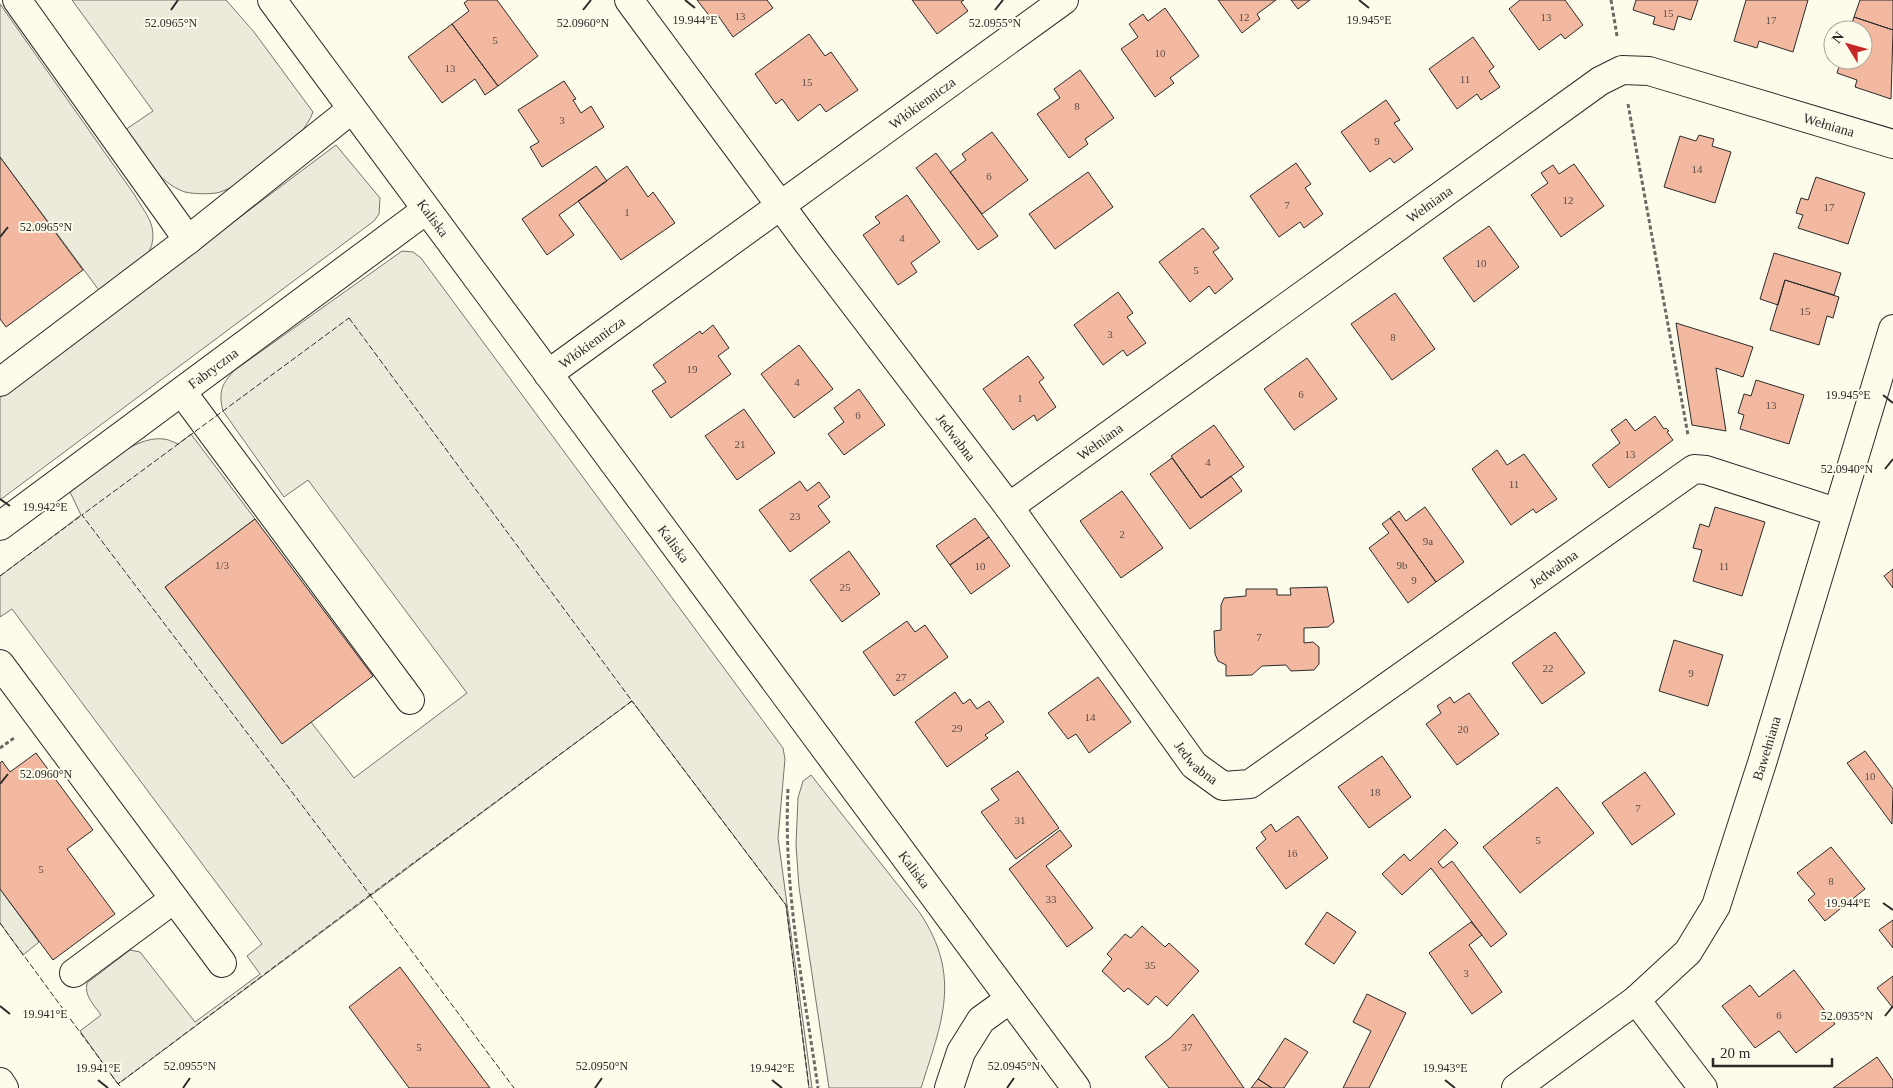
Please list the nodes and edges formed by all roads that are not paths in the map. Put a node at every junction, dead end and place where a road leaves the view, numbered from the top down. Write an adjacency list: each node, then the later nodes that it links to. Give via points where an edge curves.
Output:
1 (17, 0): 9 (street)
2 (272, 0): 5 (street, Kaliska)
3 (629, 0): 7 (street)
4 (1064, 0): 7 (street, Włókiennicza)
5 (352, 109): 8 (street, Kaliska); 9 (street)
6 (1893, 144): 14 (street, Wełniana, via 1649,71 1622,70 1600,81)
7 (780, 206): 11 (street, Włókiennicza); 14 (street, Jedwabna)
8 (426, 210): 11 (street, Kaliska); 13 (street, Fabryczna)
9 (188, 240): 12 (street)
10 (1893, 329): 15 (street, Bawełniana)
11 (548, 374): 22 (street, Kaliska)
12 (0, 382)
13 (182, 392): 16 (street, Fabryczna); 18 (street)
14 (1008, 507): 15 (street, Jedwabna, via 1194,766 1223,786 1250,784 1694,469 1706,470)
15 (1836, 512): 23 (street, Bawełniana, via 1716,906 1688,952)
16 (0, 526)
17 (0, 664): 19 (street)
18 (410, 700)
19 (174, 899): 20 (street); 21 (street)
20 (222, 963)
21 (74, 973)
22 (1010, 998): 26 (street, via 981,1020 961,1052); 27 (street, Kaliska)
23 (1636, 1000): 28 (street, Bawełniana); 29 (street)
24 (0, 1082): 25 (street)
25 (4, 1088)
26 (949, 1088)
27 (1076, 1088)
28 (1516, 1088)
29 (1703, 1088)

